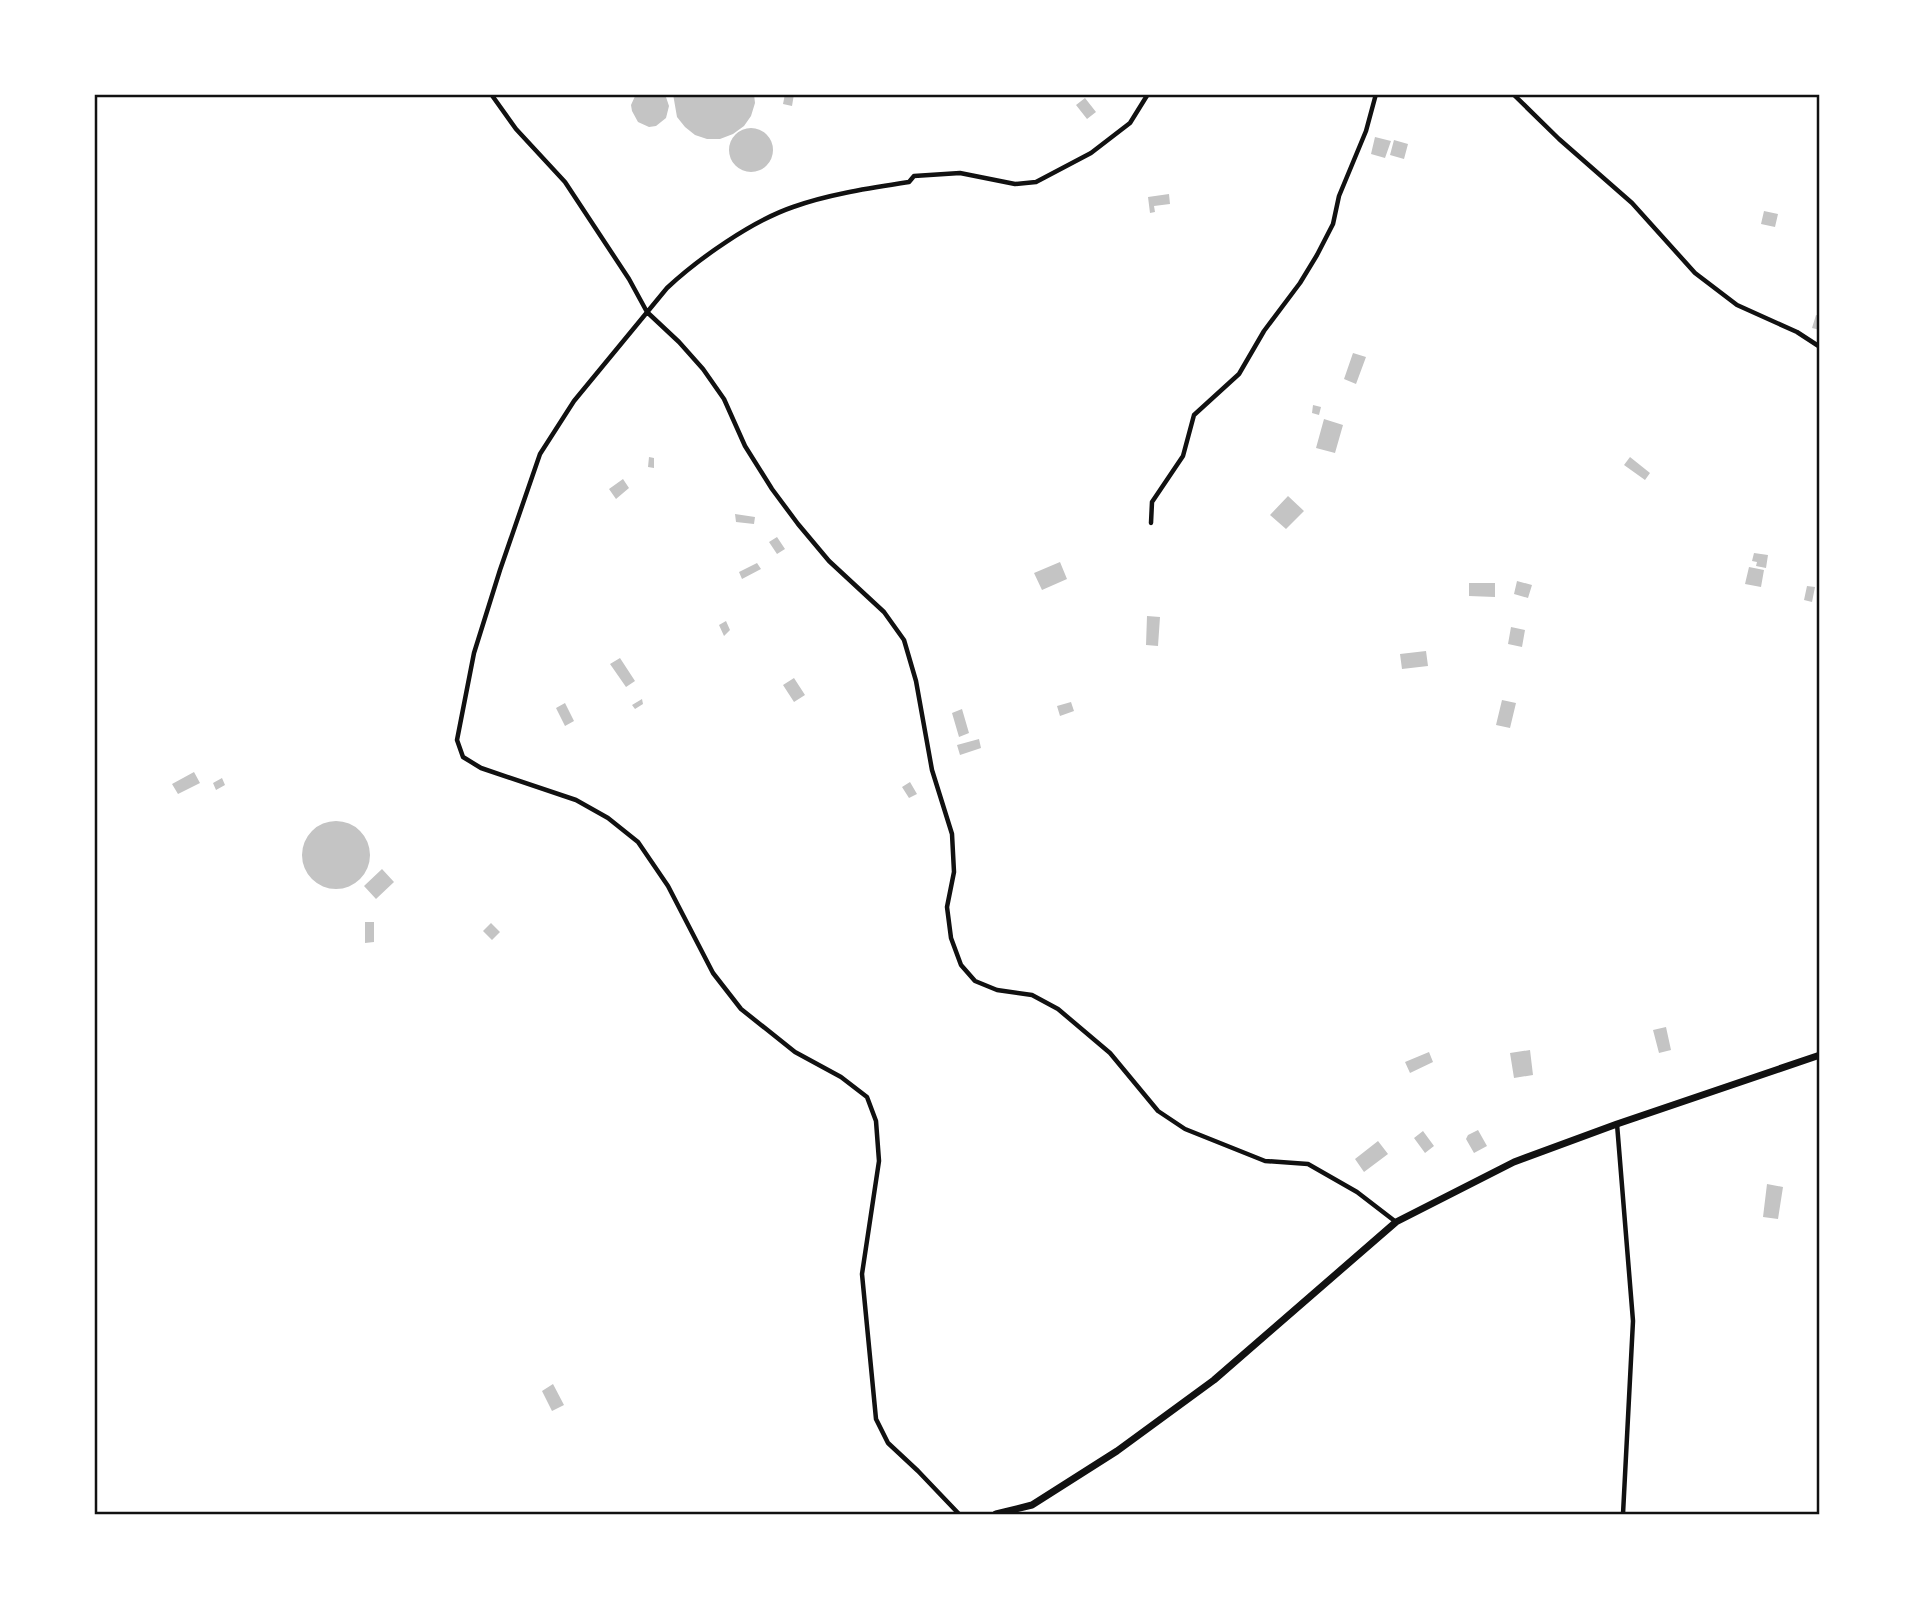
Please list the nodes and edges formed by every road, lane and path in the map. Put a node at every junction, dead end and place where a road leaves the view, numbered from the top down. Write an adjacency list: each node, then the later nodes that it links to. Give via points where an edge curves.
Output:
1 (491, 94): 5 (lane, via 565,182)
2 (1148, 94): 5 (lane, via 1130,122 1091,153 1036,182 1015,184 960,173 914,176 909,182 792,207 736,235 684,272)
3 (1376, 94): 7 (lane, via 1333,223 1317,255 1239,374 1194,415 1183,456 1152,502)
4 (1513, 94): 6 (lane, via 1632,203 1695,273 1737,305)
5 (647, 312): 10 (lane, via 703,369 724,399 745,446 798,524 829,561 884,612 904,640 932,770 952,834 954,872 947,906 961,965 975,981 1032,995 1058,1009 1110,1053 1158,1111 1185,1129 1265,1161 1308,1164 1357,1192); 11 (lane, via 574,401 540,454 474,653 457,740 463,757 481,768 576,800 608,817 638,842 668,886 713,973 741,1009 795,1052 867,1097 876,1121 878,1161 862,1274 876,1419 888,1443)
6 (1819, 346)
7 (1151, 523)
8 (1819, 1055): 9 (street)
9 (1617, 1124): 10 (street, via 1514,1162); 13 (lane, via 1633,1321)
10 (1396, 1222): 12 (street, via 1214,1380 1032,1505)
11 (959, 1514)
12 (996, 1514)
13 (1623, 1514)

